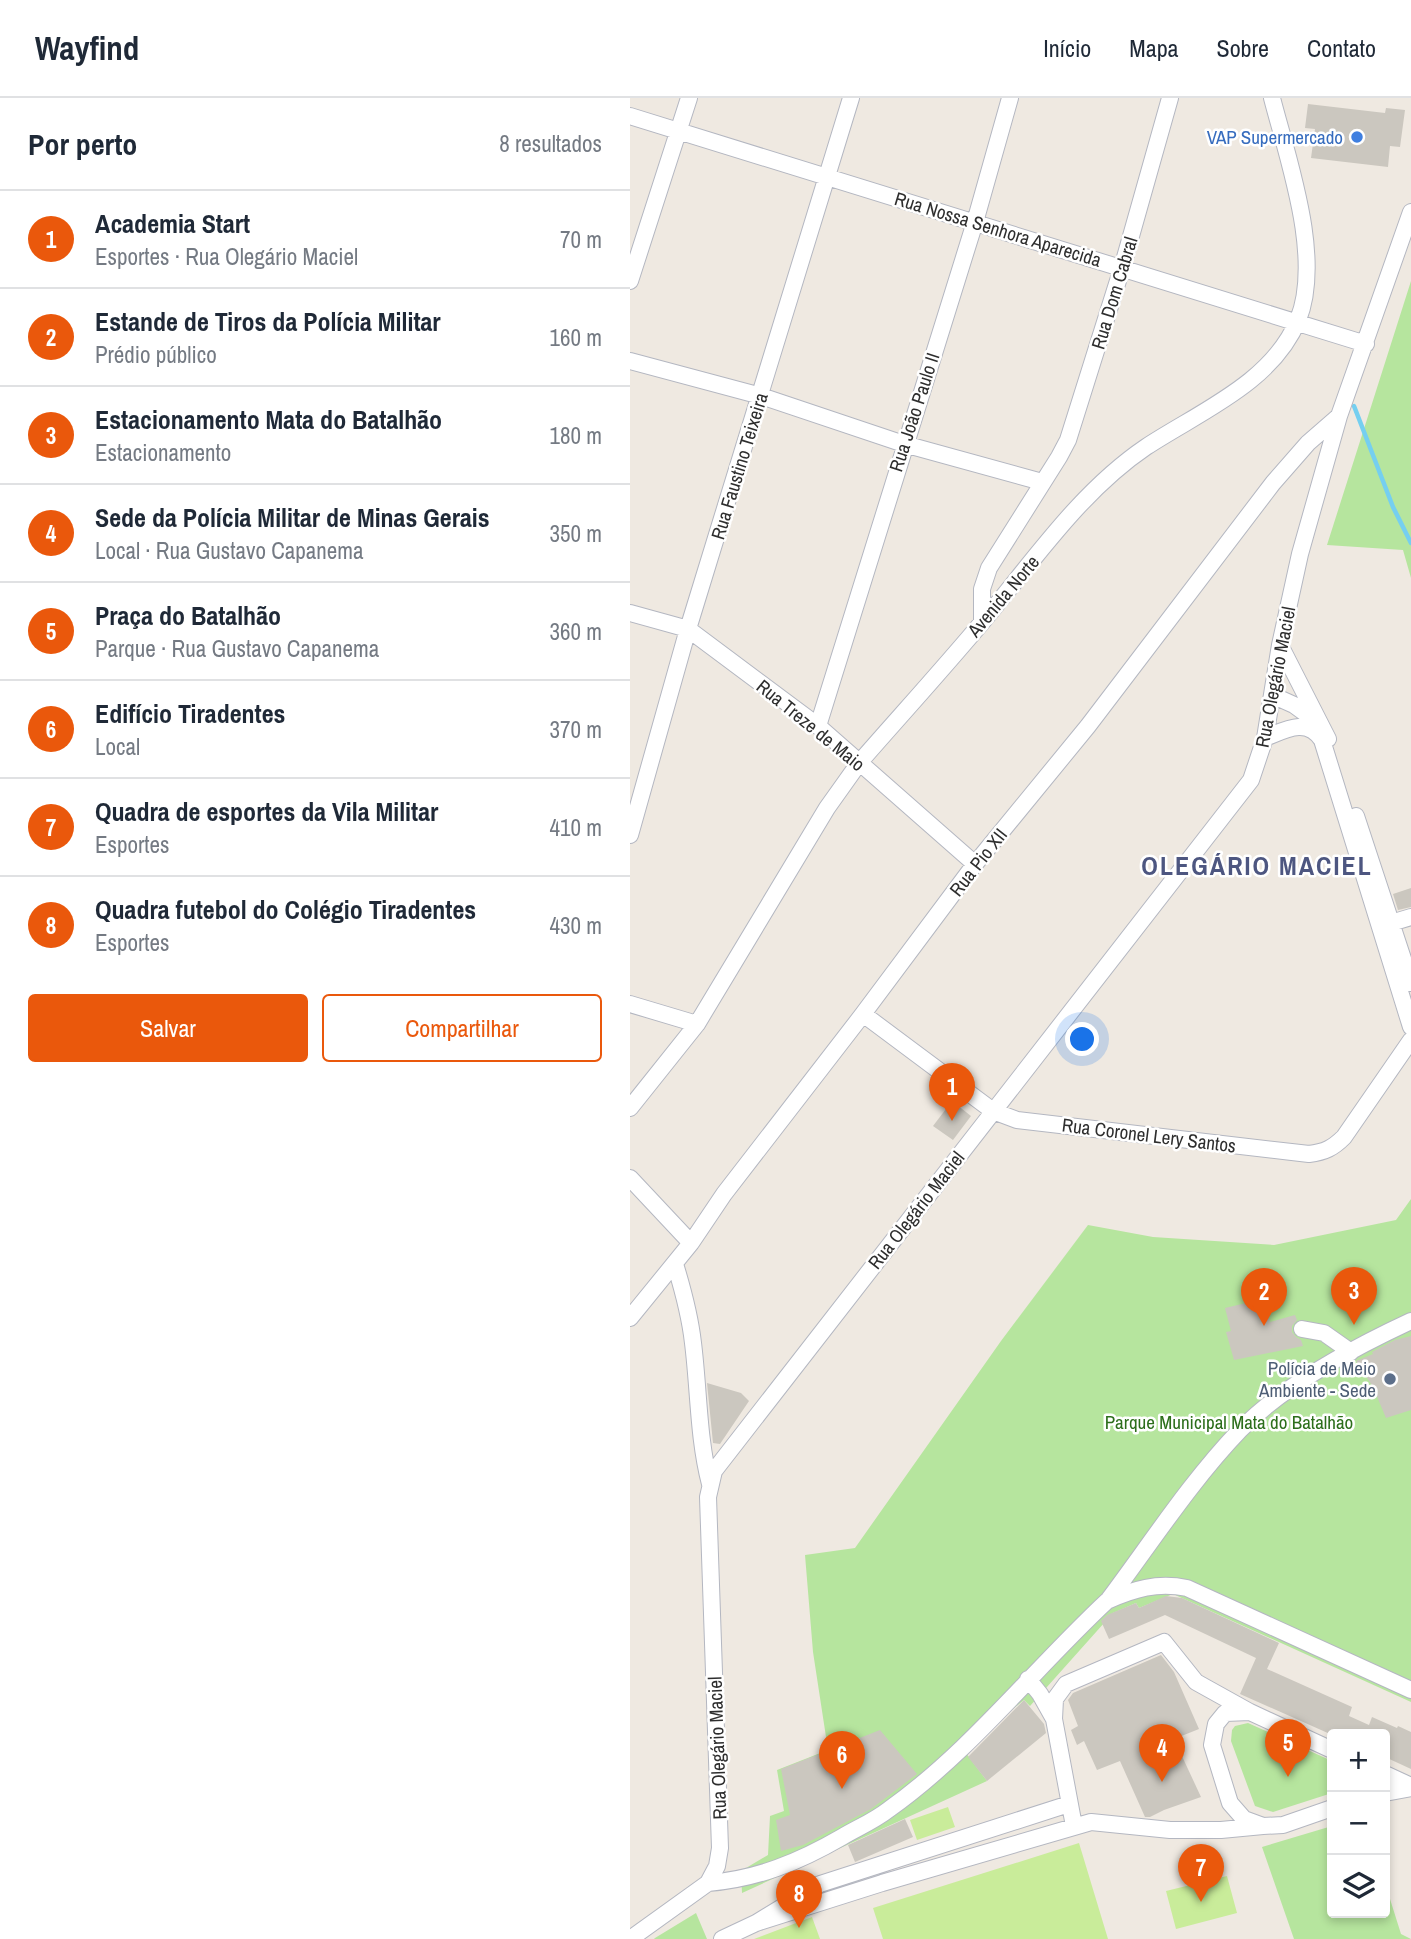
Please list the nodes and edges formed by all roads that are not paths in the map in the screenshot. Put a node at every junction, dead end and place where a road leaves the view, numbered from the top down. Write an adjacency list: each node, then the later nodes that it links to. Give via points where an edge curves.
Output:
1 (689, 98): 7 (street)
2 (851, 98): 8 (street, Rua Faustino Teixeira)
3 (1010, 98): 10 (street, Rua João Paulo II)
4 (1170, 98): 11 (street, Rua Dom Cabral)
5 (1272, 98): 13 (street, Avenida Norte, via 1304,219 1304,301)
6 (630, 116): 7 (street, Rua Nossa Senhora Aparecida)
7 (679, 130): 8 (street, Rua Nossa Senhora Aparecida); 12 (street)
8 (828, 176): 10 (street, Rua Nossa Senhora Aparecida); 16 (street, Rua Faustino Teixeira)
9 (1411, 212): 14 (street, Rua Olegário Maciel)
10 (975, 222): 11 (street, Rua Nossa Senhora Aparecida); 18 (street, Rua João Paulo II)
11 (1122, 268): 13 (street, Rua Nossa Senhora Aparecida); 19 (street, Rua Dom Cabral, via 1068,440)
12 (630, 281)
13 (1298, 322): 14 (street, Rua Nossa Senhora Aparecida); 21 (street, Avenida Norte, via 1257,376 1144,449 1092,493)
14 (1366, 344): 17 (street, Rua Olegário Maciel)
15 (630, 361): 16 (street)
16 (761, 396): 18 (street); 22 (street, Rua Faustino Teixeira)
17 (1339, 416): 23 (street, Rua Olegário Maciel); 30 (street, Rua Pio XII, via 1273,483 1088,726)
18 (904, 444): 19 (street); 25 (street, Rua João Paulo II)
19 (1041, 482): 21 (street, Rua Dom Cabral, via 989,568 982,589)
20 (630, 613): 22 (street, Rua Treze de Maio)
21 (982, 622): 28 (street, Avenida Norte)
22 (688, 629): 25 (street, Rua Treze de Maio); 29 (street, Rua Faustino Teixeira)
23 (1280, 645): 24 (street, Rua Olegário Maciel); 26 (street)
24 (1272, 695): 26 (street, via 1303,711); 27 (street, Rua Olegário Maciel)
25 (818, 726): 28 (street, Rua Treze de Maio)
26 (1322, 733): 27 (street, via 1298,726); 33 (street, via 1345,782); 38 (street)
27 (1265, 738): 41 (street, Rua Olegário Maciel, via 1245,790)
28 (859, 763): 30 (street, Rua Treze de Maio); 37 (street, Avenida Norte, via 827,808)
29 (630, 835)
30 (975, 864): 36 (street, Rua Pio XII)
31 (1411, 917): 33 (street)
32 (1411, 923): 33 (street)
33 (1392, 926): 34 (street)
34 (1411, 983)
35 (630, 1003): 37 (street)
36 (863, 1014): 41 (street, Rua Coronel Lery Santos); 43 (street, Rua Pio XII)
37 (698, 1024): 40 (street, Avenida Norte)
38 (1411, 1027)
39 (1411, 1040): 41 (street, Rua Coronel Lery Santos, via 1344,1137 1323,1152 1017,1120)
40 (630, 1108)
41 (993, 1111): 49 (street, Rua Olegário Maciel, via 714,1471)
42 (630, 1178): 43 (street)
43 (691, 1243): 44 (street, Rua Pio XII)
44 (675, 1264): 45 (street, Rua Pio XII); 49 (street, via 694,1345 703,1458)
45 (630, 1318)
46 (1411, 1321): 48 (street)
47 (1302, 1329): 48 (street, via 1324,1333)
48 (1351, 1352): 50 (street, via 1297,1384 1241,1429)
49 (710, 1484): 65 (street, Rua Olegário Maciel, via 720,1848)
50 (1107, 1601): 51 (street); 53 (street, via 1135,1589 1171,1584 1187,1588)
51 (1028, 1679): 54 (street); 65 (street, via 958,1751 887,1811 808,1857 754,1877)
52 (1066, 1684): 54 (street); 55 (street, via 1164,1642 1196,1682); 56 (street, via 1055,1699)
53 (1411, 1690)
54 (1040, 1694): 56 (street)
55 (1250, 1712): 57 (street); 64 (street, via 1225,1713 1216,1724 1212,1745 1230,1802 1244,1819)
56 (1054, 1718): 61 (street)
57 (1327, 1748)
58 (1390, 1776): 59 (street)
59 (1411, 1787): 60 (street)
60 (1389, 1792)
61 (1069, 1804): 63 (street); 67 (street, via 820,1884)
62 (1327, 1810): 64 (street, via 1283,1825)
63 (1074, 1826): 64 (street, via 1091,1822 1221,1830); 67 (street)
64 (1263, 1826)
65 (708, 1884): 66 (street)
66 (665, 1915): 68 (street); 69 (street)
67 (756, 1923): 70 (street)
68 (630, 1939)
69 (643, 1939)
70 (722, 1939)

